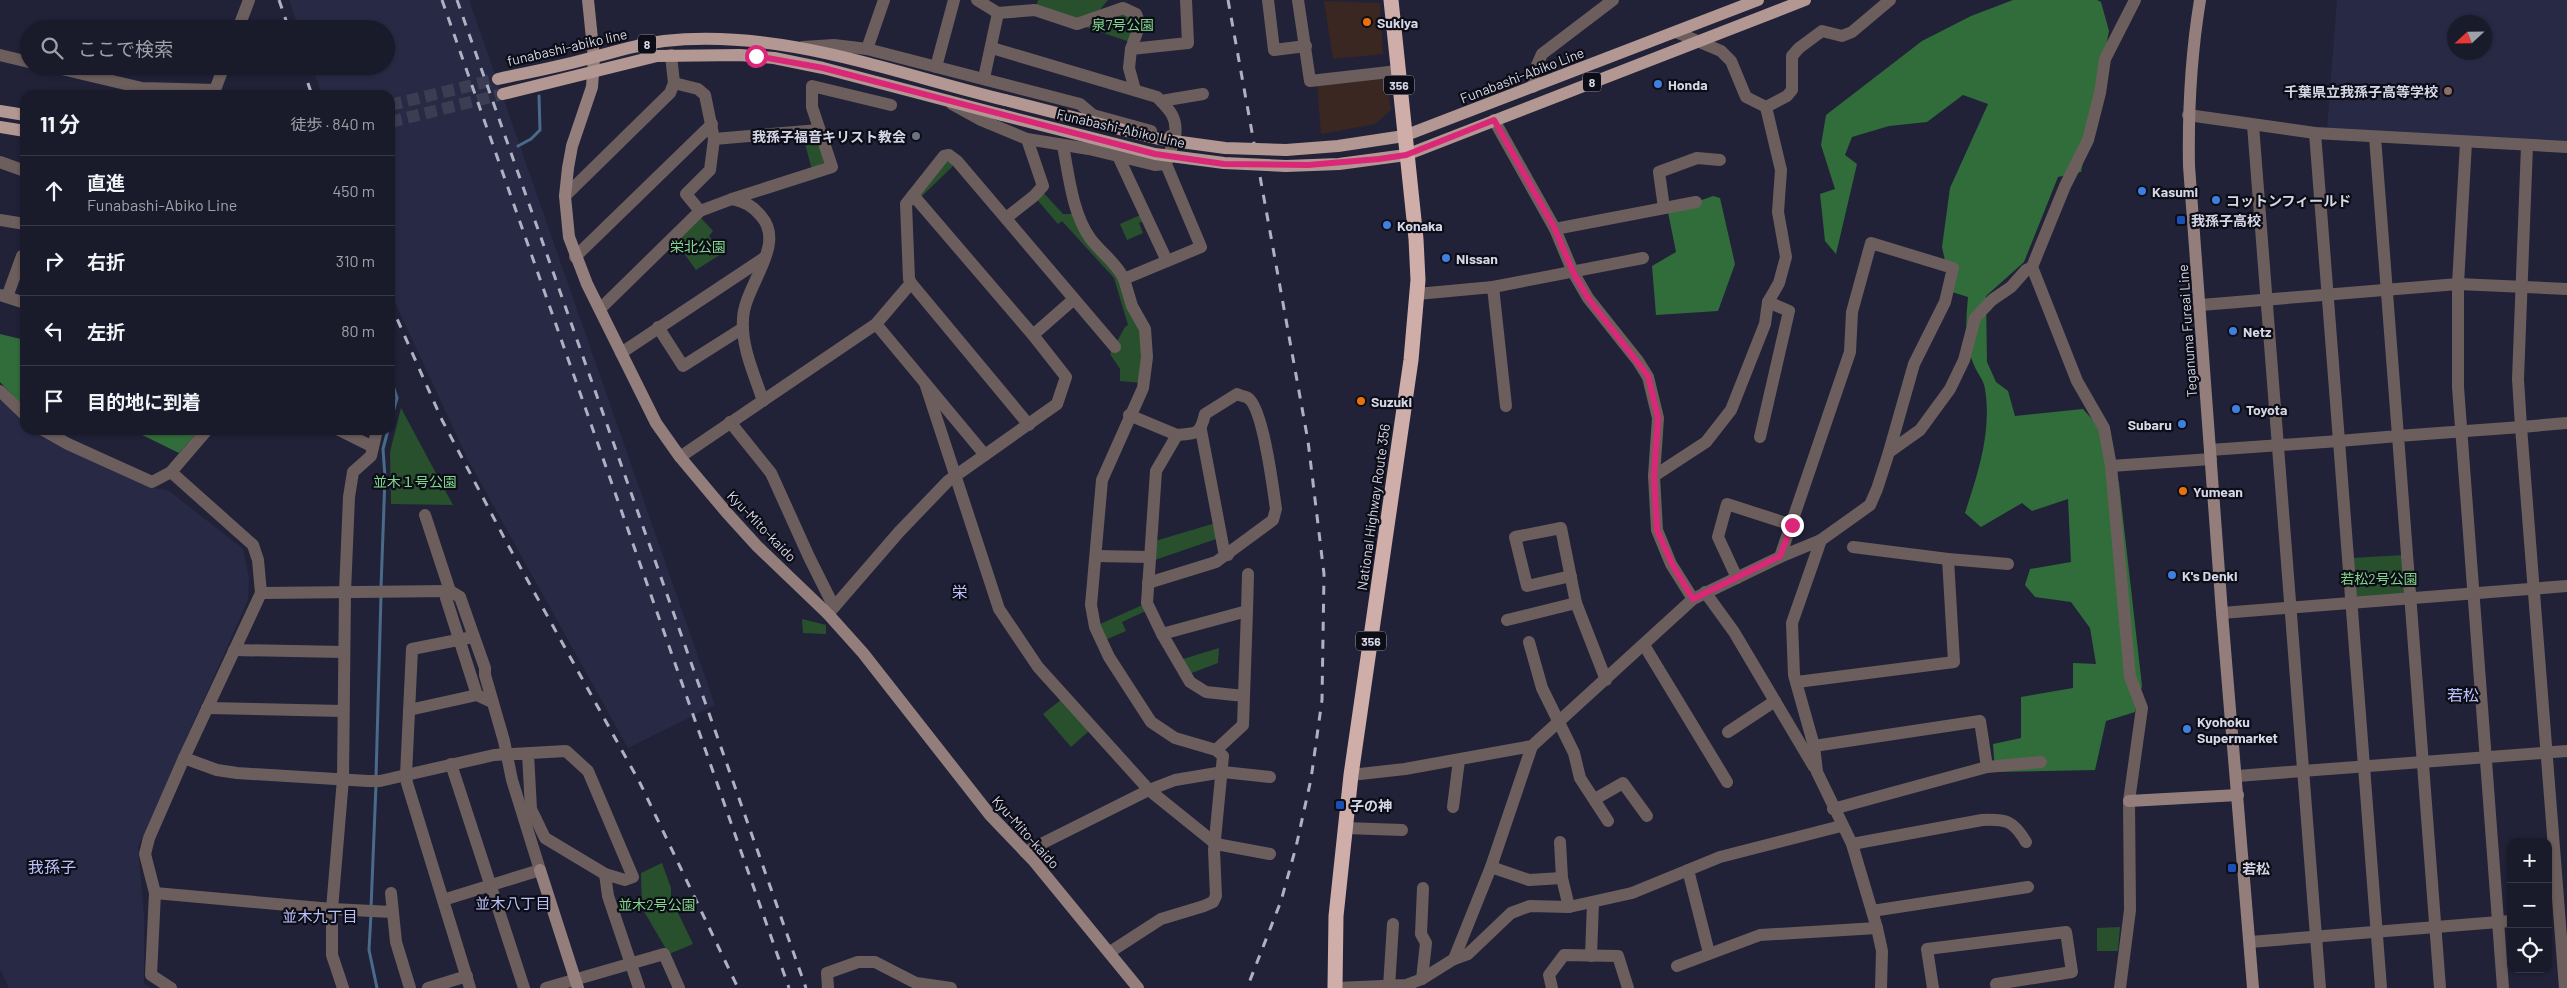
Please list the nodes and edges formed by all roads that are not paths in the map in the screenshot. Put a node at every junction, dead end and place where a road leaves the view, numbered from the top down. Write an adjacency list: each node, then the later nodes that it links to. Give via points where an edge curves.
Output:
1 (249, 0): 17 (street)
2 (588, 0): 27 (street, Kyu-Mito-kaido)
3 (884, 0): 23 (street)
4 (954, 0): 29 (street)
5 (977, 0): 16 (street)
6 (1186, 0): 24 (street, via 1188,43)
7 (1268, 0): 20 (street, via 1274,50)
8 (1298, 0): 20 (street)
9 (1390, 0): 30 (highway, National Highway Route 356 / 356)
10 (1613, 0): 37 (street, via 1542,54 1534,72)
11 (1758, 0): 18 (main road, Funabashi-Abiko Line / 8)
12 (1805, 0): 19 (main road, Funabashi-Abiko Line / 8)
13 (1890, 0): 46 (street, via 1852,32 1842,36 1822,31 1799,48 1792,56 1792,90)
14 (2135, 0): 87 (street, via 2105,59 2088,140 2064,186)
15 (2200, 0): 49 (street, Teganuma Fureai Line)
16 (998, 13): 22 (street); 24 (street, via 1035,10 1076,24 1123,8 1136,14 1140,24)
17 (241, 20)
18 (1676, 32): 19 (street); 37 (main road, Funabashi-Abiko Line / 8)
19 (1698, 41): 46 (street, via 1721,51 1731,61 1746,97); 50 (main road, Funabashi-Abiko Line / 8)
20 (1306, 46): 30 (street, via 1310,81)
21 (801, 47): 23 (street, via 834,45); 27 (main road, funabashi-abiko line / 8, via 743,39 664,41); 57 (main road, Funabashi-Abiko Line / 8, bridge, via 1159,139 1225,148 1286,150)
22 (992, 48): 34 (street); 40 (street)
23 (867, 49): 29 (street)
24 (1131, 49): 40 (street, via 1129,68)
25 (0, 55): 28 (street)
26 (671, 55): 31 (main road, 8); 36 (street); 43 (main road, 8, via 774,58)
27 (594, 58): 31 (street, Kyu-Mito-kaido); 35 (main road, funabashi-abiko line / 8)
28 (20, 60)
29 (936, 67): 34 (street)
30 (1398, 71): 57 (highway, National Highway Route 356 / 356)
31 (593, 73): 41 (main road, 8); 73 (street, Kyu-Mito-kaido, via 592,87 572,146)
32 (87, 75): 38 (street, via 142,88)
33 (221, 75): 39 (street)
34 (984, 78): 58 (street, via 1080,104 1093,115)
35 (498, 79)
36 (674, 83): 51 (street, via 698,89 705,95); 73 (street, via 670,93)
37 (1533, 87): 57 (main road, Funabashi-Abiko Line / 8)
38 (215, 90)
39 (215, 90)
40 (1135, 90): 44 (street, via 1157,97)
41 (503, 94)
42 (1203, 94): 44 (street)
43 (950, 102): 61 (street, via 981,120); 66 (main road, Funabashi-Abiko Line / 8, bridge, via 1155,154 1224,164 1339,164)
44 (1161, 102): 58 (street, via 1171,110 1177,125)
45 (891, 104): 55 (street, via 812,86 812,107)
46 (1766, 107): 102 (street, via 1781,170 1778,212 1786,257 1779,283)
47 (0, 111): 48 (main road)
48 (20, 114)
49 (2188, 115): 52 (street); 103 (street, Teganuma Fureai Line, via 2192,214)
50 (1494, 120): 66 (main road, Funabashi-Abiko Line / 8); 81 (street)
51 (712, 124): 60 (street); 82 (street)
52 (2253, 125): 56 (street); 100 (street)
53 (0, 127): 54 (main road)
54 (20, 130)
55 (819, 130): 60 (street); 74 (street, via 832,167)
56 (2315, 133): 59 (street); 97 (street)
57 (1404, 136): 66 (highway, National Highway Route 356 / 356)
58 (1175, 137): 70 (street)
59 (2375, 137): 62 (street); 94 (street)
60 (714, 139): 77 (street, via 710,170 686,194)
61 (1027, 139): 63 (street); 78 (street, via 1043,186)
62 (2466, 142): 64 (street); 91 (street)
63 (1063, 146): 67 (street); 89 (street, via 1079,218 1091,239 1118,267)
64 (2526, 146): 65 (street); 93 (street)
65 (2567, 147)
66 (1406, 155): 96 (highway, National Highway Route 356 / 356, via 1416,239)
67 (1118, 156): 70 (street, via 1155,165); 86 (street)
68 (1720, 160): 76 (street, via 1698,158 1659,172)
69 (0, 162): 71 (street)
70 (1166, 164): 86 (street, via 1201,246)
71 (20, 169)
72 (912, 195): 78 (street, via 940,160 949,155); 90 (street, via 906,204); 108 (street)
73 (565, 196): 82 (street, Kyu-Mito-kaido, via 569,237)
74 (732, 199): 77 (street); 83 (street, via 755,208 766,222 771,239)
75 (1696, 202): 76 (street)
76 (1664, 208): 81 (street)
77 (700, 211): 104 (street)
78 (1006, 218): 99 (street)
79 (0, 220): 80 (street)
80 (20, 223)
81 (1555, 229): 88 (street)
82 (575, 257): 104 (street, Kyu-Mito-kaido)
83 (765, 257): 106 (street); 107 (street, via 744,305)
84 (1643, 258): 88 (street)
85 (20, 260): 98 (street)
86 (1167, 261): 89 (street)
87 (2032, 267): 133 (street, via 1975,318 1964,360 1950,389 1920,430); 137 (street, via 2077,381 2104,428)
88 (1573, 272): 92 (street); 140 (street, via 1588,298 1648,376 1658,418)
89 (1124, 280): 116 (street, via 1132,306 1145,329 1147,356 1143,388)
90 (911, 283): 105 (street); 119 (street)
91 (2458, 284): 93 (street); 94 (street); 122 (street)
92 (1493, 286): 96 (street); 114 (street)
93 (2520, 286): 95 (street); 120 (street, via 2518,379)
94 (2386, 289): 97 (street); 128 (street)
95 (2567, 289)
96 (1417, 294): 208 (highway, National Highway Route 356 / 356, via 1411,360)
97 (2327, 294): 100 (street); 130 (street)
98 (4, 296): 101 (street)
99 (1074, 299): 108 (street); 109 (street)
100 (2267, 299): 103 (street); 131 (street)
101 (20, 301)
102 (1768, 302): 129 (street, via 1789,311); 140 (street, via 1765,324 1731,410 1706,442)
103 (2201, 306): 134 (street, Teganuma Fureai Line)
104 (600, 309): 110 (street, Kyu-Mito-kaido)
105 (876, 324): 111 (street); 113 (street)
106 (658, 327): 107 (street, via 683,366); 110 (street)
107 (743, 328): 113 (street)
108 (1033, 335): 119 (street, via 1066,377 1057,404)
109 (1115, 347)
110 (621, 353): 136 (street, Kyu-Mito-kaido, via 656,423)
111 (925, 383): 135 (street); 139 (street)
112 (0, 391): 115 (street)
113 (763, 401): 117 (street)
114 (1506, 406)
115 (20, 410)
116 (1130, 415): 127 (street); 146 (street, via 1102,480)
117 (730, 422): 136 (street); 167 (street, via 771,473)
118 (2567, 424): 120 (street)
119 (1029, 425): 135 (street)
120 (2521, 427): 122 (street); 156 (street)
121 (1201, 430): 127 (street); 145 (street, via 1224,551); 145 (street, via 1205,414 1237,394 1249,399 1262,427 1275,514 1273,520)
122 (2461, 432): 128 (street); 161 (street)
123 (52, 435): 138 (street, via 152,482)
124 (203, 435): 138 (street)
125 (349, 435): 132 (street)
126 (376, 435): 132 (street)
127 (1177, 435): 148 (street, via 1156,471)
128 (2398, 436): 130 (street); 163 (street)
129 (1760, 437)
130 (2338, 441): 131 (street); 165 (street)
131 (2278, 446): 134 (street); 166 (street)
132 (373, 447): 158 (street, via 371,456 353,472)
133 (1889, 452): 142 (street, via 1914,364 1944,302 1953,268 1871,243 1852,312 1850,352); 143 (street, via 1870,504)
134 (2211, 454): 137 (street); 169 (street, Teganuma Fureai Line)
135 (985, 455): 139 (street)
136 (680, 457): 167 (street, Kyu-Mito-kaido, via 757,546)
137 (2111, 466): 216 (street, via 2130,677 2142,708)
138 (170, 472): 160 (street, via 253,545)
139 (956, 476): 167 (street, via 899,532); 213 (street, via 999,609 1038,667)
140 (1654, 476): 162 (street, via 1657,530)
141 (426, 515): 157 (street)
142 (1792, 525): 147 (street); 153 (street, via 1727,504 1718,537)
143 (1821, 540): 147 (street); 179 (street, via 1792,623)
144 (1853, 547): 149 (street)
145 (1228, 555): 154 (street, via 1216,562)
146 (1096, 556): 148 (street); 191 (street, via 1091,606 1095,627 1109,657 1151,722 1175,738)
147 (1780, 556): 153 (street)
148 (1149, 557): 154 (street)
149 (1948, 560): 150 (street); 179 (street, via 1954,662)
150 (2008, 564)
151 (1248, 574): 168 (street)
152 (1571, 576): 152 (street, via 1561,528 1515,537 1527,586); 164 (street)
153 (1737, 578): 159 (street)
154 (1148, 583): 171 (street, via 1147,603)
155 (2567, 586): 156 (street)
156 (2535, 588): 161 (street); 193 (street)
157 (450, 591): 158 (street); 172 (street, via 460,597); 173 (street, via 446,598)
158 (345, 592): 160 (street); 177 (street)
159 (1705, 592): 162 (street); 182 (street, via 1734,632)
160 (261, 593): 176 (street)
161 (2473, 594): 163 (street); 196 (street)
162 (1693, 599): 175 (street)
163 (2410, 599): 165 (street); 200 (street)
164 (1576, 603): 170 (street); 178 (street)
165 (2350, 604): 166 (street); 203 (street)
166 (2290, 608): 169 (street); 206 (street)
167 (831, 610): 228 (street, Kyu-Mito-kaido, via 990,816)
168 (1247, 611): 171 (street); 181 (street)
169 (2222, 613): 209 (street, Teganuma Fureai Line)
170 (1508, 620)
171 (1162, 634): 181 (street, via 1190,682 1206,692)
172 (473, 637): 173 (street); 183 (street, via 485,668)
173 (458, 642): 180 (street); 185 (street, via 412,649)
174 (1529, 642): 187 (street, via 1542,688)
175 (1644, 645): 178 (street); 212 (street)
176 (234, 650): 177 (street); 184 (street)
177 (344, 652): 186 (street)
178 (1606, 680): 187 (street)
179 (1797, 682): 190 (street)
180 (477, 695): 183 (street); 185 (street)
181 (1244, 696): 191 (street, via 1243,725)
182 (1775, 701): 188 (street); 205 (street)
183 (492, 702): 194 (street)
184 (207, 708): 186 (street); 197 (street)
185 (409, 710): 207 (street)
186 (343, 711): 211 (street)
187 (1558, 721): 189 (street); 215 (street, via 1574,753 1580,778)
188 (1728, 732)
189 (1532, 746): 198 (street); 230 (street)
190 (1814, 746): 202 (street, via 1980,721); 205 (street)
191 (1216, 750): 204 (street, via 1223,756)
192 (2567, 751): 193 (street)
193 (2546, 753): 196 (street); 246 (street)
194 (505, 754): 195 (street); 201 (street); 231 (street)
195 (528, 754): 233 (street, via 531,810 545,838); 233 (street, via 566,751 588,771 633,877 625,880)
196 (2485, 757): 200 (street); 247 (street)
197 (184, 758): 211 (street, via 217,770 237,773); 238 (street, via 145,854)
198 (1459, 760): 208 (street); 217 (street)
199 (2041, 762): 202 (street)
200 (2423, 762): 203 (street); 249 (street)
201 (451, 764): 207 (street); 235 (street)
202 (1987, 766): 218 (street)
203 (2364, 767): 206 (street); 251 (street)
204 (1223, 772): 210 (street); 213 (street, via 1176,780); 226 (street)
205 (1816, 772): 218 (street)
206 (2303, 772): 209 (street); 252 (street)
207 (406, 775): 211 (street, via 374,781); 240 (street)
208 (1352, 775): 222 (highway, National Highway Route 356 / 356)
209 (2237, 776): 214 (street, Teganuma Fureai Line)
210 (1270, 777)
211 (343, 780): 243 (street)
212 (1727, 782)
213 (1149, 790): 226 (street); 228 (street)
214 (2238, 795): 216 (street); 253 (street, Teganuma Fureai Line)
215 (1595, 799): 219 (street, via 1623,783); 220 (street)
216 (2129, 801): 281 (street, via 2130,910)
217 (1453, 807)
218 (1833, 808): 221 (street)
219 (1647, 816)
220 (1608, 820)
221 (1841, 826): 227 (street); 232 (street, via 1720,858)
222 (1345, 828): 223 (street); 275 (highway, National Highway Route 356 / 356, via 1336,916)
223 (1402, 830)
224 (1560, 842): 234 (street)
225 (2026, 842): 227 (street, via 2016,826 2000,820 1982,820)
226 (1216, 844): 229 (street); 254 (street, via 1216,896 1213,902 1160,919)
227 (1852, 844): 244 (street)
228 (1025, 852): 254 (street, Kyu-Mito-kaido)
229 (1270, 854)
230 (1491, 867): 234 (street, via 1528,880); 257 (street)
231 (540, 870): 235 (street); 262 (street)
232 (1688, 870): 241 (street, via 1632,893); 255 (street)
233 (605, 874): 258 (street, via 608,896)
234 (1562, 878): 242 (street)
235 (489, 886): 240 (street); 268 (street)
236 (2028, 887): 244 (street)
237 (1423, 888): 260 (street, via 1421,934 1426,943)
238 (155, 893): 243 (street); 264 (street, via 151,975)
239 (391, 893): 245 (street)
240 (443, 900): 261 (street)
241 (1593, 902): 242 (street); 256 (street)
242 (1569, 906): 257 (street, via 1530,906 1511,912 1468,954)
243 (332, 909): 245 (street); 265 (street, via 332,955)
244 (1872, 911): 250 (street)
245 (392, 912): 266 (street, via 396,942)
246 (2558, 918): 287 (street)
247 (2505, 922): 249 (street); 286 (street)
248 (1393, 924): 263 (street)
249 (2435, 927): 251 (street); 285 (street)
250 (1877, 928): 255 (street, via 1760,935); 278 (street, via 1882,951)
251 (2377, 931): 252 (street); 284 (street)
252 (2315, 936): 253 (street); 283 (street)
253 (2250, 942): 282 (street, Teganuma Fureai Line)
254 (1110, 952): 274 (street, Kyu-Mito-kaido)
255 (1709, 953): 259 (street)
256 (1591, 956): 276 (street, via 1564,955 1549,975); 277 (street, via 1618,956)
257 (1454, 959): 260 (street)
258 (631, 963): 262 (street); 270 (street); 271 (street, via 664,954)
259 (1677, 966)
260 (1422, 979): 263 (street, via 1406,985)
261 (468, 982): 267 (street)
262 (577, 984): 269 (street)
263 (1389, 986): 275 (street)
264 (171, 988)
265 (343, 988)
266 (410, 988)
267 (428, 988)
268 (524, 988)
269 (546, 988)
270 (639, 988)
271 (680, 988)
272 (828, 988): 273 (street, via 827,973 867,961 883,965 916,983)
273 (951, 988)
274 (1138, 988)
275 (1335, 988)
276 (1552, 988)
277 (1628, 988)
278 (1881, 988)
279 (1933, 988): 280 (street, via 1927,949 2066,932 2072,972 1996,984)
280 (1997, 988)
281 (2120, 988)
282 (2253, 988)
283 (2320, 988)
284 (2381, 988)
285 (2440, 988)
286 (2503, 988)
287 (2565, 988)

